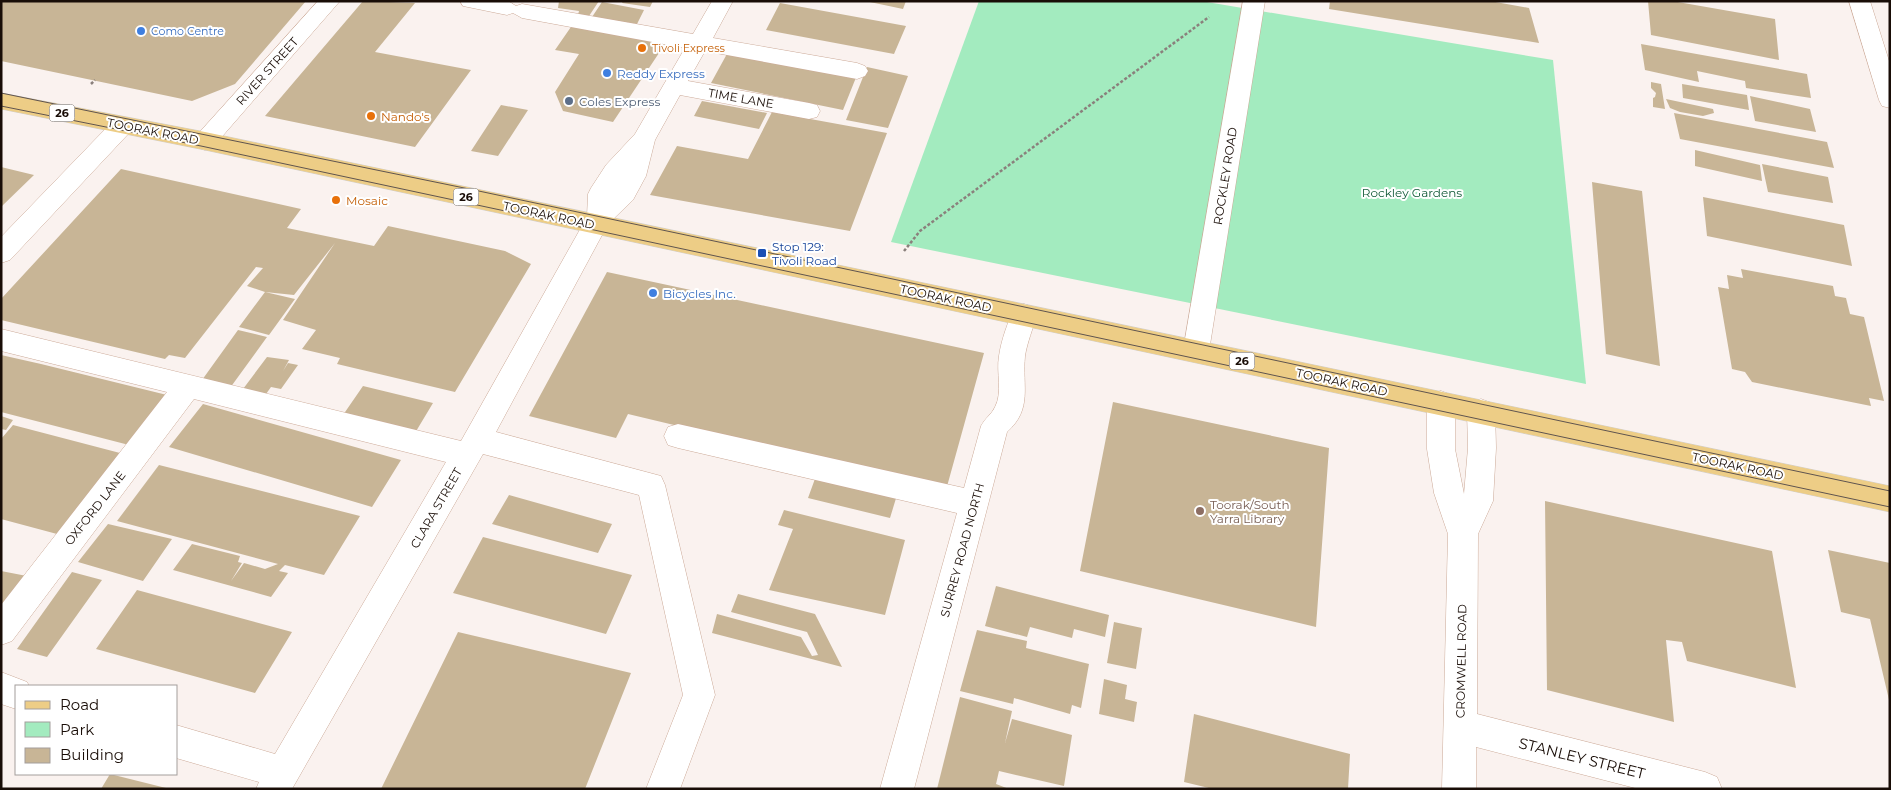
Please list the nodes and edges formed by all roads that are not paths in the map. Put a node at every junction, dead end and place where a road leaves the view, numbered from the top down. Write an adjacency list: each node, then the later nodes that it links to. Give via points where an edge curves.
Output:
1 (330, 1): 14 (street, RIVER STREET)
2 (470, 1): 6 (street, via 514,10)
3 (723, 1): 7 (street, CLARA STREET)
4 (1254, 1): 19 (street, ROCKLEY ROAD)
5 (1860, 1): 10 (street)
6 (544, 8): 7 (street)
7 (700, 42): 8 (street); 9 (street, CLARA STREET)
8 (857, 71)
9 (674, 86): 12 (street, TIME LANE); 15 (street, CLARA STREET, via 643,140 634,176 624,194)
10 (1890, 100)
11 (1, 101): 13 (main road, TOORAK ROAD / 26)
12 (809, 111)
13 (123, 126): 14 (main road, TOORAK ROAD / 26); 16 (street)
14 (205, 141): 15 (main road, TOORAK ROAD / 26)
15 (597, 221): 17 (main road, TOORAK ROAD / 26); 24 (street, CLARA STREET)
16 (1, 253)
17 (1024, 315): 19 (main road, TOORAK ROAD / 26); 26 (street, SURREY ROAD NORTH, via 1012,356 1012,396 1007,415 995,426)
18 (1, 340): 20 (street)
19 (1196, 351): 21 (main road, TOORAK ROAD / 26)
20 (188, 386): 24 (street); 28 (street, OXFORD LANE)
21 (1441, 403): 22 (main road, TOORAK ROAD / 26); 27 (street, CROMWELL ROAD, via 1440,440 1449,494)
22 (1481, 411): 25 (main road, TOORAK ROAD / 26); 27 (street, CROMWELL ROAD, via 1478,501)
23 (678, 436): 26 (street)
24 (473, 447): 33 (street, CLARA STREET); 34 (street, via 651,484 700,695)
25 (1890, 498)
26 (974, 504): 35 (street, SURREY ROAD NORTH)
27 (1463, 534): 31 (street, CROMWELL ROAD)
28 (1, 630)
29 (1, 688): 30 (street)
30 (15, 693)
31 (1460, 726): 36 (street, CROMWELL ROAD); 37 (street, STANLEY STREET)
32 (178, 742): 33 (street)
33 (278, 781)
34 (663, 789)
35 (897, 789)
36 (1459, 789)
37 (1705, 789)

